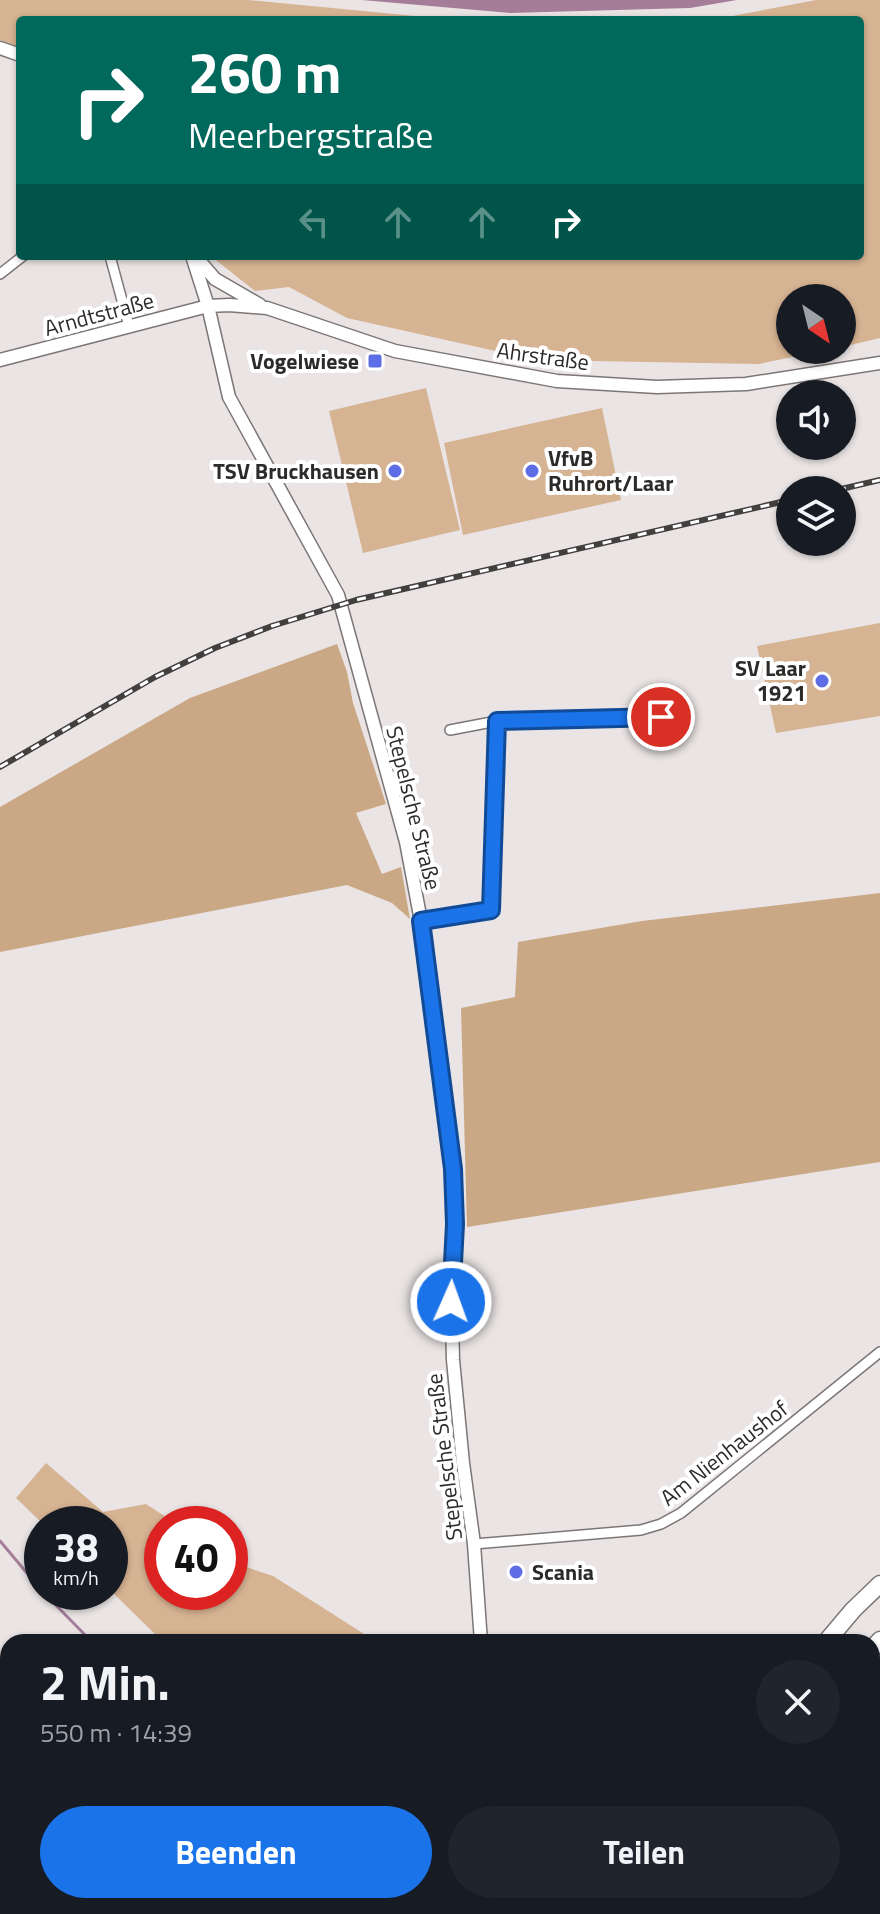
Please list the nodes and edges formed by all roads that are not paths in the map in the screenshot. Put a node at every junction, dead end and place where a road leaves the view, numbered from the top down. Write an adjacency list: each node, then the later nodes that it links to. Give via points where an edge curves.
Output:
1 (18, 260): 5 (street)
2 (111, 260): 8 (street)
3 (195, 260): 6 (street, Stepelsche Straße)
4 (198, 260): 7 (street, via 215,279)
5 (0, 274)
6 (208, 306): 7 (street, Ahrstraße); 8 (street, Arndtstraße); 14 (street, Stepelsche Straße, via 229,397 338,595 406,842)
7 (267, 308): 10 (street, Ahrstraße, via 395,351 557,381 657,387 746,384)
8 (129, 326): 9 (street, Arndtstraße)
9 (0, 360)
10 (880, 363)
11 (661, 717): 12 (street)
12 (497, 721): 13 (street); 14 (street, via 491,910)
13 (450, 730)
14 (421, 921): 16 (street, Stepelsche Straße, via 453,1169 452,1347)
15 (880, 1352): 16 (street, Am Nienhaushof, via 661,1524)
16 (474, 1544): 18 (street, Stepelsche Straße)
17 (880, 1584): 19 (highway)
18 (480, 1634)
19 (833, 1634)

